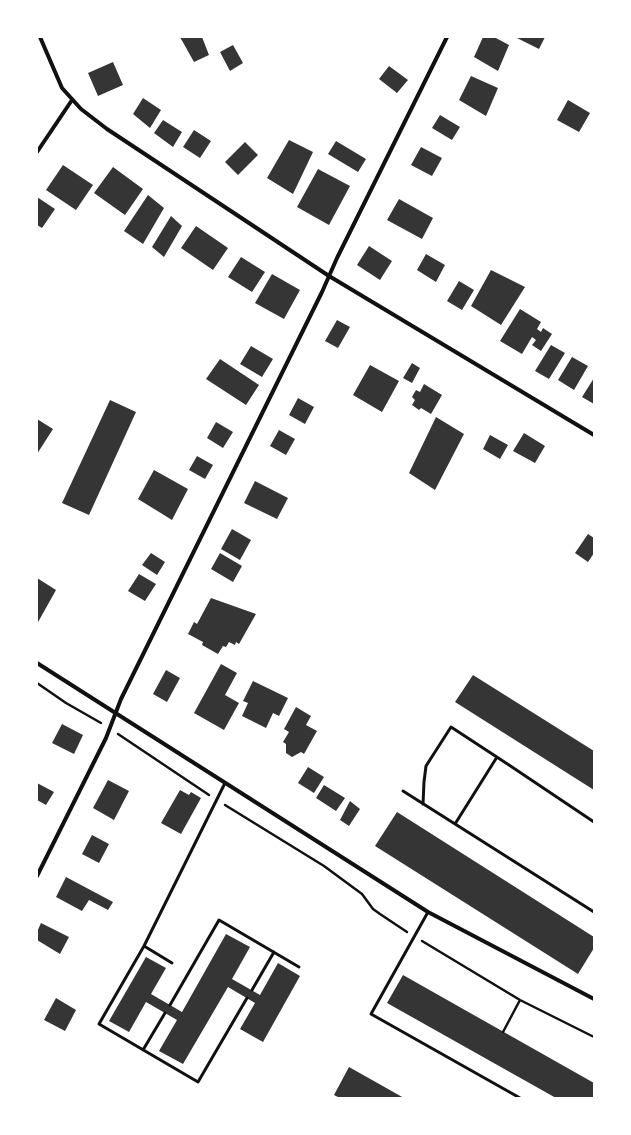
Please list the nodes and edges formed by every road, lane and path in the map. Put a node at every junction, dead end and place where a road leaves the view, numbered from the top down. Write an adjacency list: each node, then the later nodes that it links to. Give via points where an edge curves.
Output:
1 (40, 37): 3 (street, via 62,88)
2 (447, 37): 5 (street)
3 (72, 100): 4 (street); 5 (street, via 107,129)
4 (37, 152)
5 (329, 276): 6 (street); 9 (street)
6 (594, 435)
7 (37, 663): 9 (street)
8 (37, 683): 10 (path, via 66,704)
9 (116, 713): 10 (street); 12 (street)
10 (110, 728): 14 (path); 18 (street)
11 (497, 757): 15 (lane, via 451,727 426,766); 16 (lane); 17 (lane)
12 (225, 783): 14 (lane); 19 (street)
13 (403, 791): 15 (lane)
14 (217, 800): 21 (path, via 324,866 362,894 373,909); 22 (lane)
15 (423, 804): 17 (lane)
16 (594, 822)
17 (454, 824): 20 (lane)
18 (37, 876)
19 (428, 912): 21 (lane); 28 (street)
20 (594, 912)
21 (414, 936): 29 (path); 35 (lane, via 371,1014)
22 (144, 946): 24 (lane); 34 (lane, via 99,1024)
23 (274, 952): 25 (lane); 26 (lane); 30 (lane, via 219,920)
24 (172, 963)
25 (299, 967)
26 (252, 990)
27 (247, 998): 34 (lane, via 198,1082)
28 (594, 999)
29 (520, 1000): 32 (path); 33 (path)
30 (170, 1005)
31 (165, 1013): 34 (lane)
32 (502, 1032)
33 (594, 1037)
34 (143, 1050)
35 (520, 1098)

